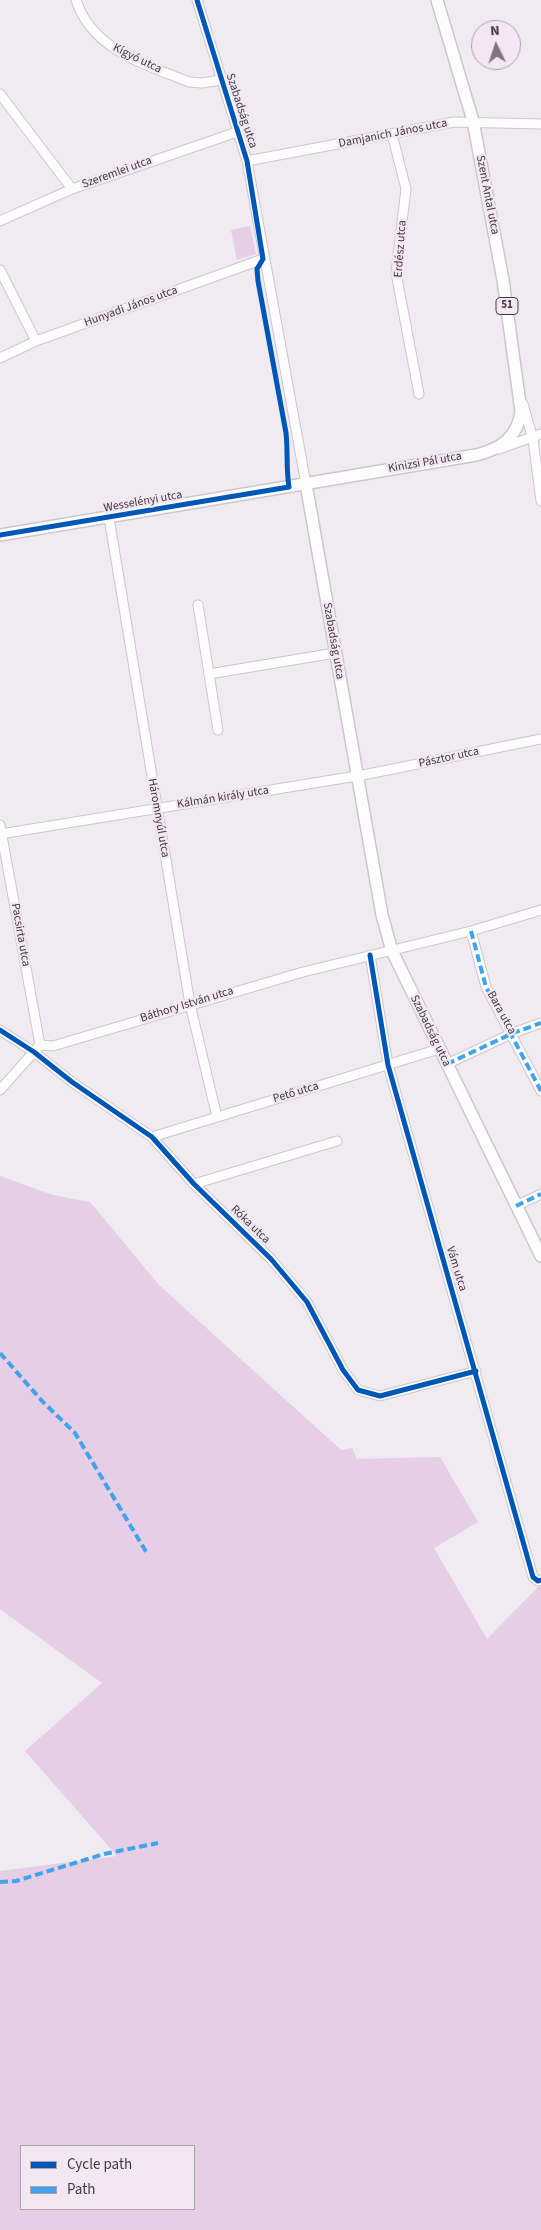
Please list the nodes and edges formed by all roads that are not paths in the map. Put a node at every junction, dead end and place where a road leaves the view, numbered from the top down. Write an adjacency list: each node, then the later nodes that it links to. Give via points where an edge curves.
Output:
1 (76, 0): 4 (street, Kígyó utca, via 99,38 117,51 189,82)
2 (197, 0): 4 (street, Szabadság utca)
3 (437, 0): 6 (main road, Szent Antal utca / 51)
4 (220, 80): 8 (street, Szabadság utca)
5 (0, 94): 11 (street)
6 (473, 121): 7 (street, Damjanich János utca); 9 (street, Damjanich János utca); 18 (main road, Szent Antal utca / 51, via 503,280)
7 (541, 124)
8 (237, 132): 10 (street, Szabadság utca); 11 (street, Szeremlei utca)
9 (392, 134): 10 (street, Damjanich János utca); 17 (street, Erdész utca, via 406,189 396,273)
10 (247, 161): 13 (street, Szabadság utca)
11 (72, 189): 12 (street, Szeremlei utca)
12 (0, 221)
13 (263, 259): 15 (street, Hunyadi János utca); 21 (street, Szabadság utca)
14 (0, 270): 15 (street)
15 (36, 341): 16 (street, Hunyadi János utca)
16 (0, 358)
17 (419, 394)
18 (520, 394): 19 (street, Szent Antal utca); 20 (main road, Szent Antal utca / 51, via 517,428 508,441)
19 (537, 437): 20 (street, Kinizsi Pál utca); 22 (street, Szent Antal utca)
20 (495, 450): 21 (main road, Kinizsi Pál utca)
21 (306, 484): 23 (main road, Wesselényi utca); 26 (main road, Szabadság utca)
22 (541, 501)
23 (109, 518): 24 (main road, Wesselényi utca); 31 (street, Háromnyúl utca)
24 (0, 535)
25 (198, 606): 27 (street)
26 (335, 653): 27 (street); 30 (main road, Szabadság utca)
27 (209, 674): 28 (street)
28 (218, 730)
29 (541, 739): 30 (street, Pásztor utca)
30 (357, 775): 31 (street, Kálmán király utca); 35 (main road, Szabadság utca, via 382,915)
31 (156, 809): 32 (street, Kálmán király utca); 37 (street, Háromnyúl utca)
32 (0, 831): 41 (street, Pacsirta utca)
33 (541, 910): 34 (street, Báthory István utca)
34 (471, 931): 35 (street, Báthory István utca); 40 (street, Bara utca, via 486,987)
35 (392, 951): 36 (street, Báthory István utca); 42 (main road, Szabadság utca)
36 (370, 955): 37 (street, Báthory István utca); 44 (street, Vám utca)
37 (190, 1004): 41 (street, Báthory István utca); 47 (street, Háromnyúl utca)
38 (541, 1022): 40 (street)
39 (0, 1030): 41 (street, Róka utca)
40 (513, 1033): 43 (street); 46 (street, Bara utca)
41 (37, 1049): 45 (street); 48 (street, Róka utca, via 72,1082)
42 (439, 1049): 43 (main road, Szabadság utca); 44 (street, Pető utca)
43 (447, 1064): 52 (main road, Szabadság utca)
44 (388, 1065): 47 (street, Pető utca); 54 (street, Vám utca)
45 (0, 1090)
46 (541, 1090)
47 (217, 1117): 48 (street, Pető utca)
48 (152, 1137): 50 (street, Róka utca)
49 (337, 1141): 50 (street)
50 (194, 1184): 54 (street, Róka utca, via 271,1259 307,1302 343,1370 358,1390 380,1396)
51 (541, 1194): 52 (street)
52 (516, 1206): 53 (main road, Szabadság utca)
53 (541, 1256)
54 (476, 1372): 55 (street, Vám utca, via 533,1577)
55 (541, 1580)

